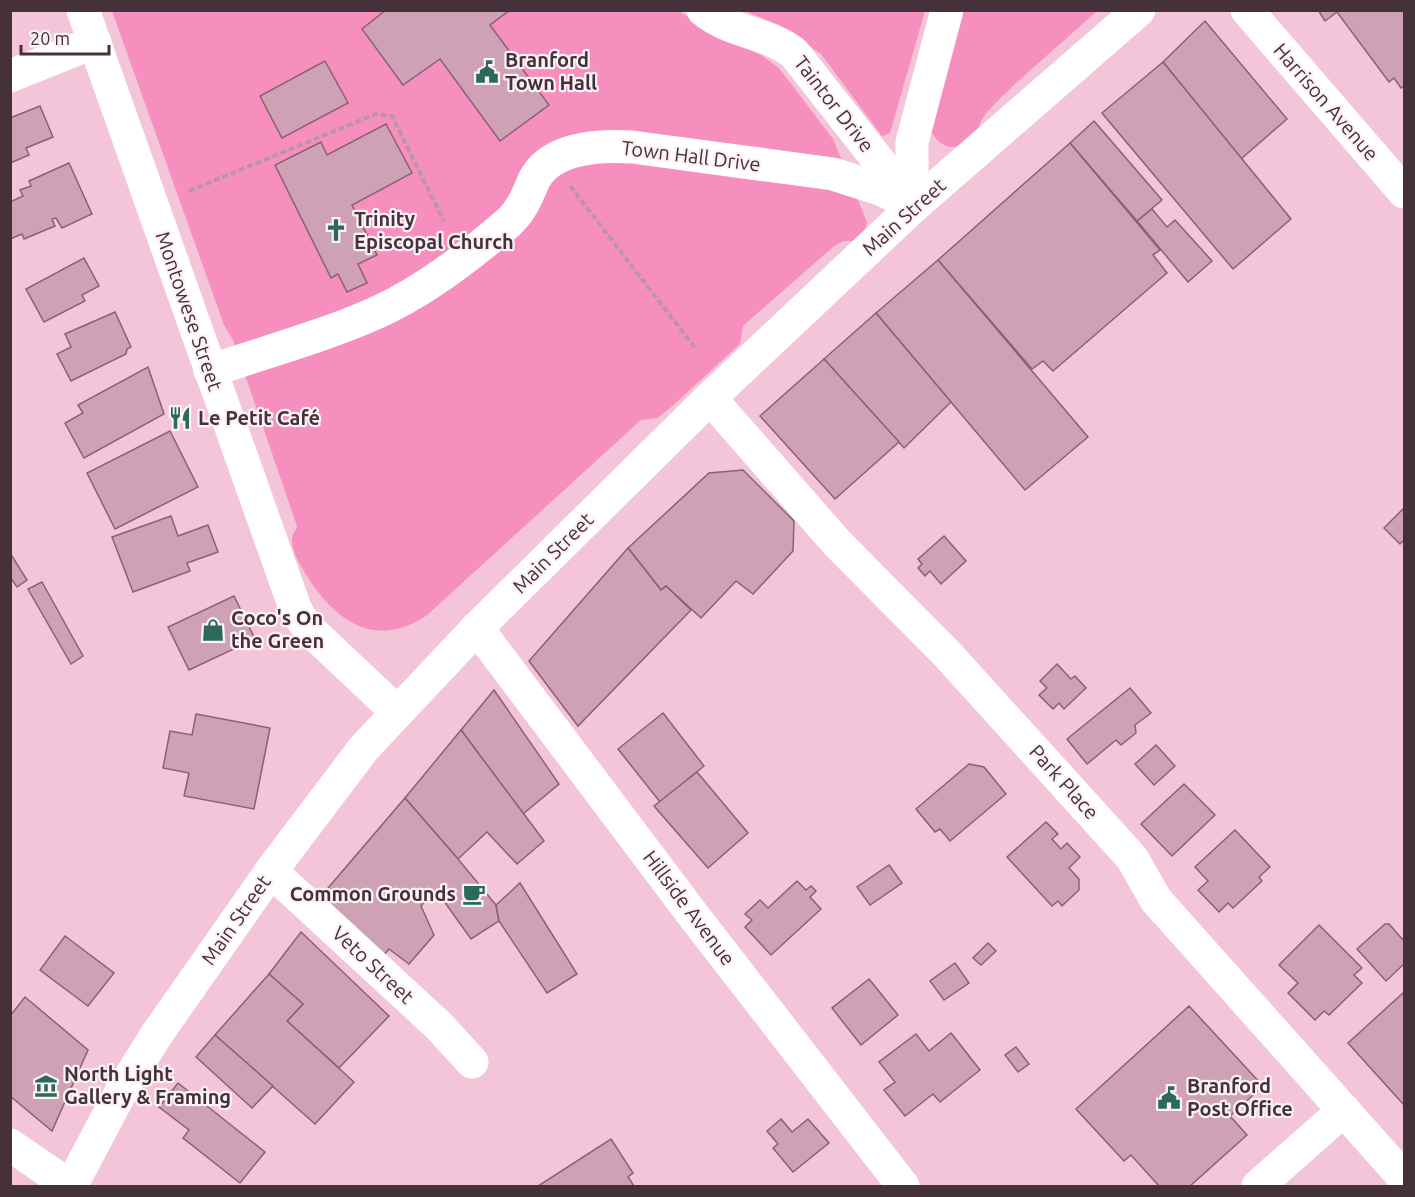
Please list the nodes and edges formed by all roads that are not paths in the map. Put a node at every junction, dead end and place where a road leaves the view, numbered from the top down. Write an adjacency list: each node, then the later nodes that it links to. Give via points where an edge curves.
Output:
1 (83, 10): 6 (street, Montowese Street)
2 (703, 10): 9 (street, Taintor Drive, via 794,53)
3 (947, 10): 9 (street, via 912,142)
4 (1139, 10): 9 (street, Main Street)
5 (1247, 10): 8 (street, Harrison Avenue)
6 (95, 42): 7 (street); 10 (street, Montowese Street)
7 (10, 76)
8 (1404, 192)
9 (914, 206): 10 (street, Town Hall Drive, via 883,190 833,174 632,147 577,151 544,168 520,210 450,270 388,307); 11 (street, Main Street)
10 (210, 371): 13 (street, Montowese Street, via 299,616)
11 (710, 398): 12 (street, Main Street); 16 (street, Park Place, via 837,543 948,655 1132,858 1156,900)
12 (477, 628): 13 (street, Main Street); 20 (street, Hillside Avenue)
13 (397, 712): 14 (street, Main Street, via 364,748)
14 (271, 871): 15 (street, Veto Street, via 439,1026); 19 (street, Main Street, via 148,1048)
15 (472, 1062)
16 (1344, 1110): 18 (street, Park Place); 21 (street)
17 (10, 1144): 19 (street)
18 (1404, 1178)
19 (71, 1186)
20 (903, 1186)
21 (1258, 1186)

